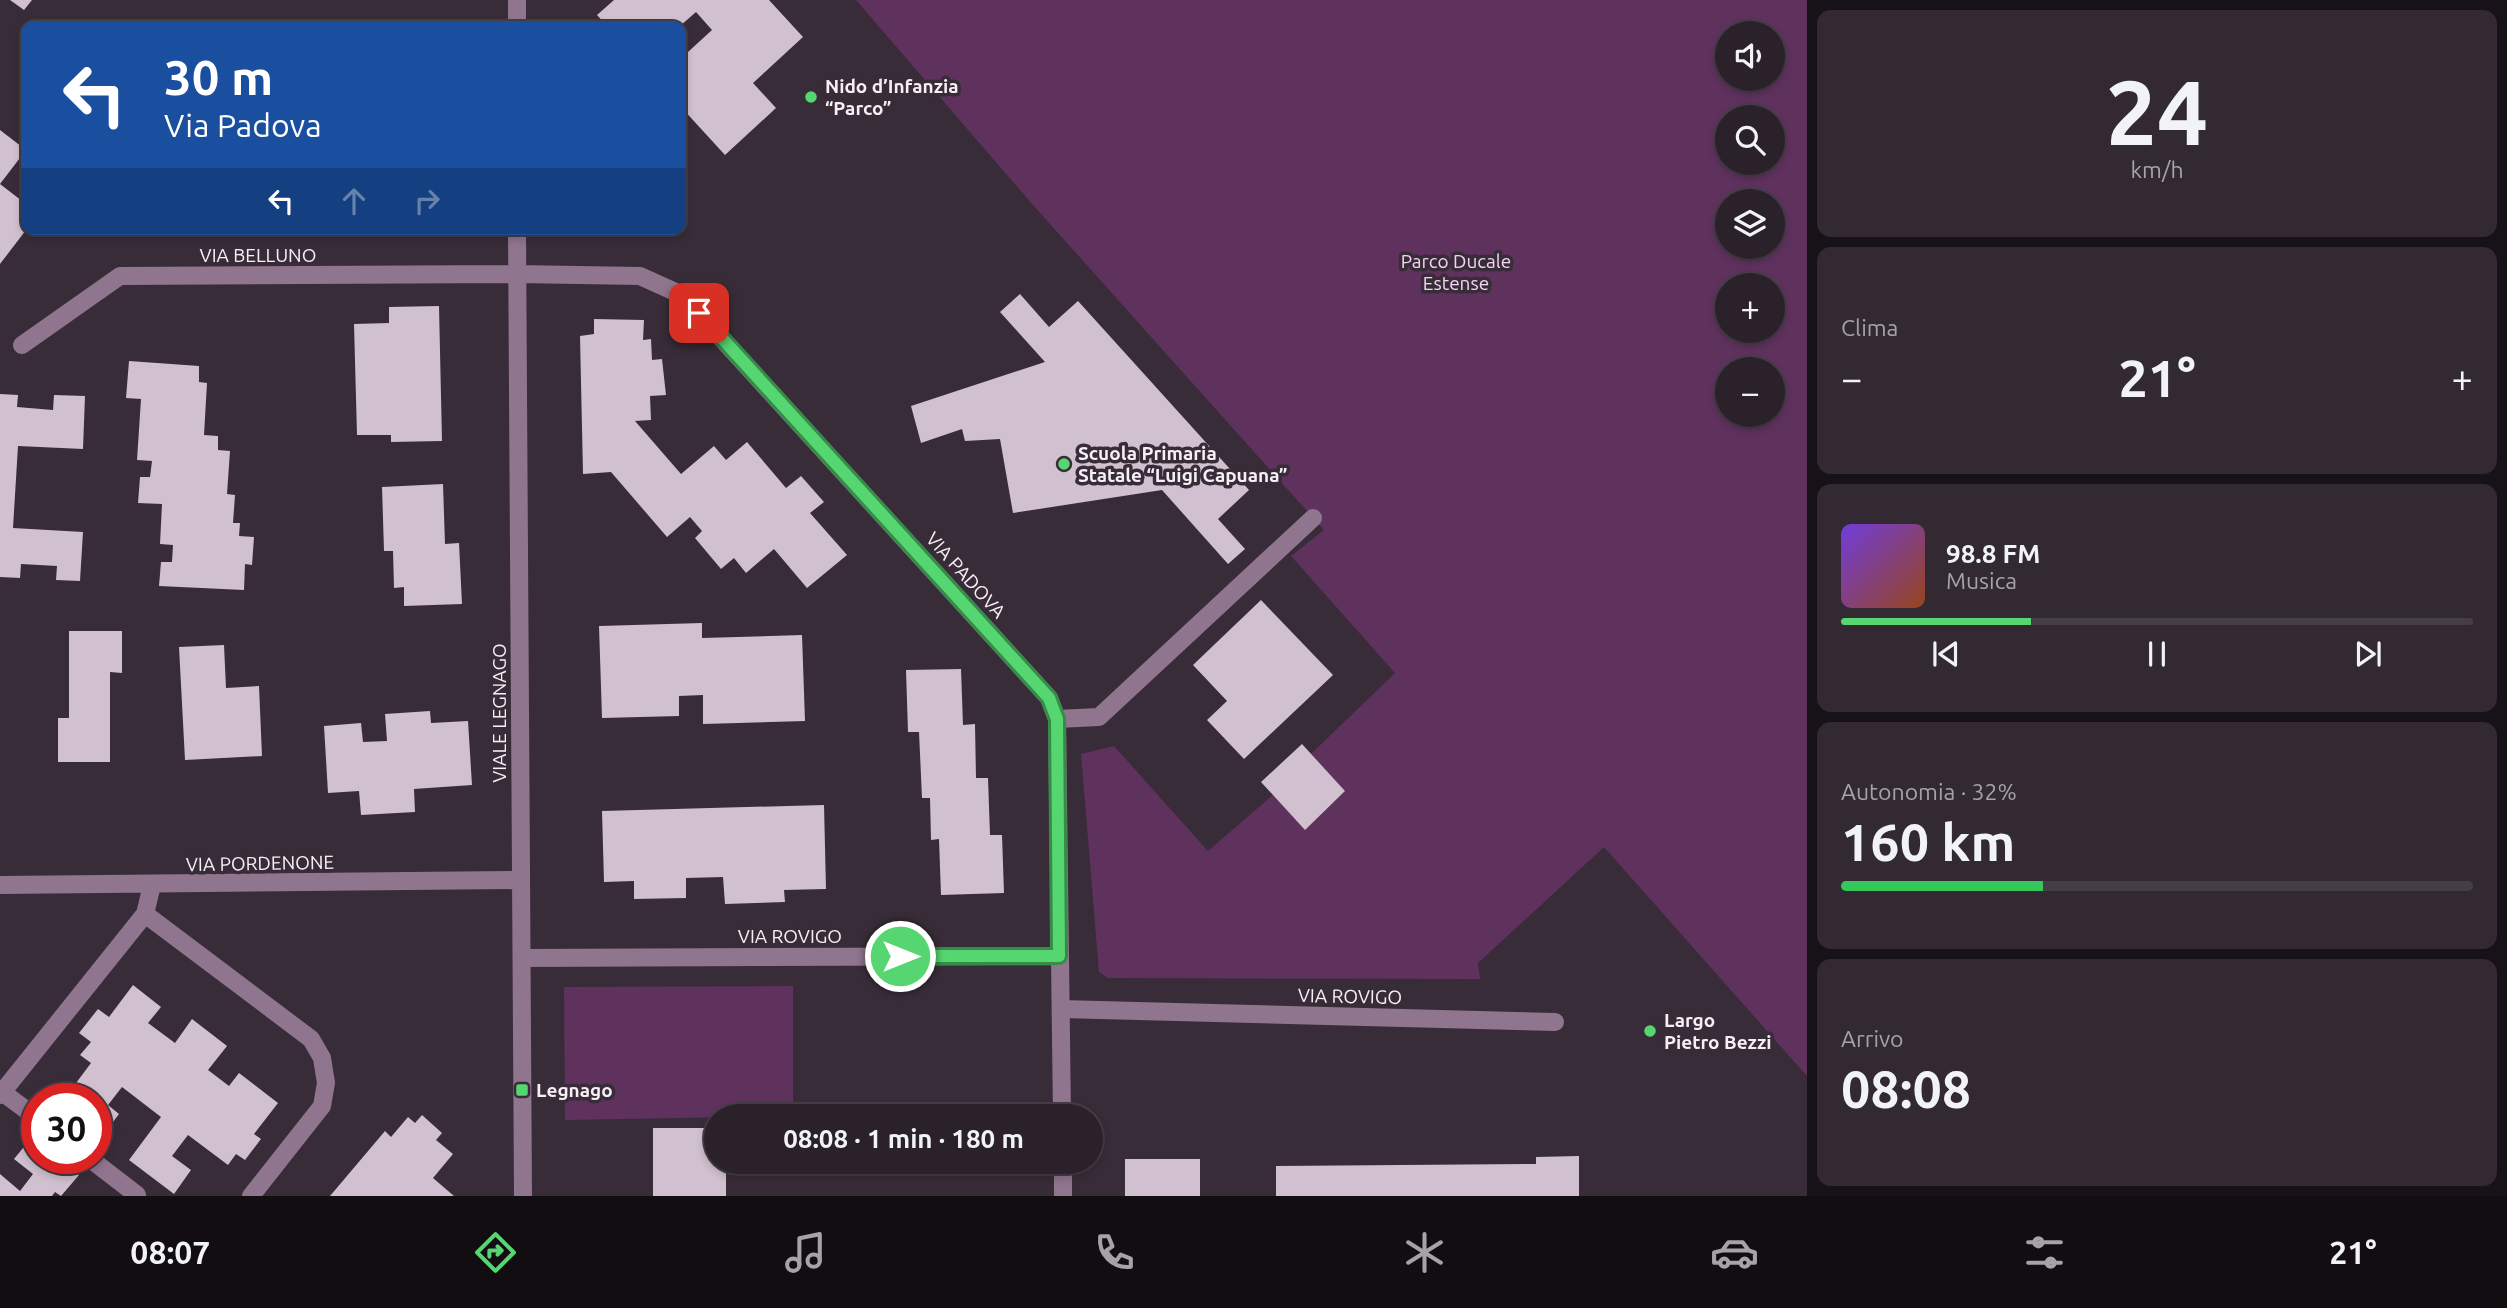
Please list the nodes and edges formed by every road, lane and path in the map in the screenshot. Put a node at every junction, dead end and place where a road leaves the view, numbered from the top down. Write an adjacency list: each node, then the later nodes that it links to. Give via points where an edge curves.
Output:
1 (517, 0): 2 (street)
2 (517, 21)
3 (517, 235): 4 (street, VIALE LEGNAGO)
4 (517, 274): 5 (street, VIA BELLUNO, via 120,276); 7 (street, VIA PADOVA, via 640,276 682,295 1049,698); 8 (street, VIALE LEGNAGO)
5 (22, 345)
6 (1313, 518): 7 (street, via 1098,717)
7 (1057, 719): 12 (street, VIA PADOVA)
8 (522, 880): 10 (street, VIA PORDENONE); 13 (street, VIALE LEGNAGO)
9 (0, 885): 10 (street, VIA PORDENONE)
10 (152, 885): 11 (street)
11 (145, 914): 16 (street); 22 (street, via 312,1039 322,1058 326,1083 321,1106)
12 (1059, 956): 13 (street, VIA ROVIGO); 14 (street, VIA PADOVA)
13 (522, 958): 23 (street, VIALE LEGNAGO)
14 (1061, 1009): 15 (street, VIA ROVIGO); 17 (street, VIA PADOVA)
15 (1555, 1022)
16 (1, 1094): 18 (street)
17 (1062, 1104)
18 (21, 1107)
19 (110, 1174): 21 (street)
20 (1063, 1174): 24 (street)
21 (137, 1195)
22 (251, 1196)
23 (523, 1196)
24 (1063, 1196)

